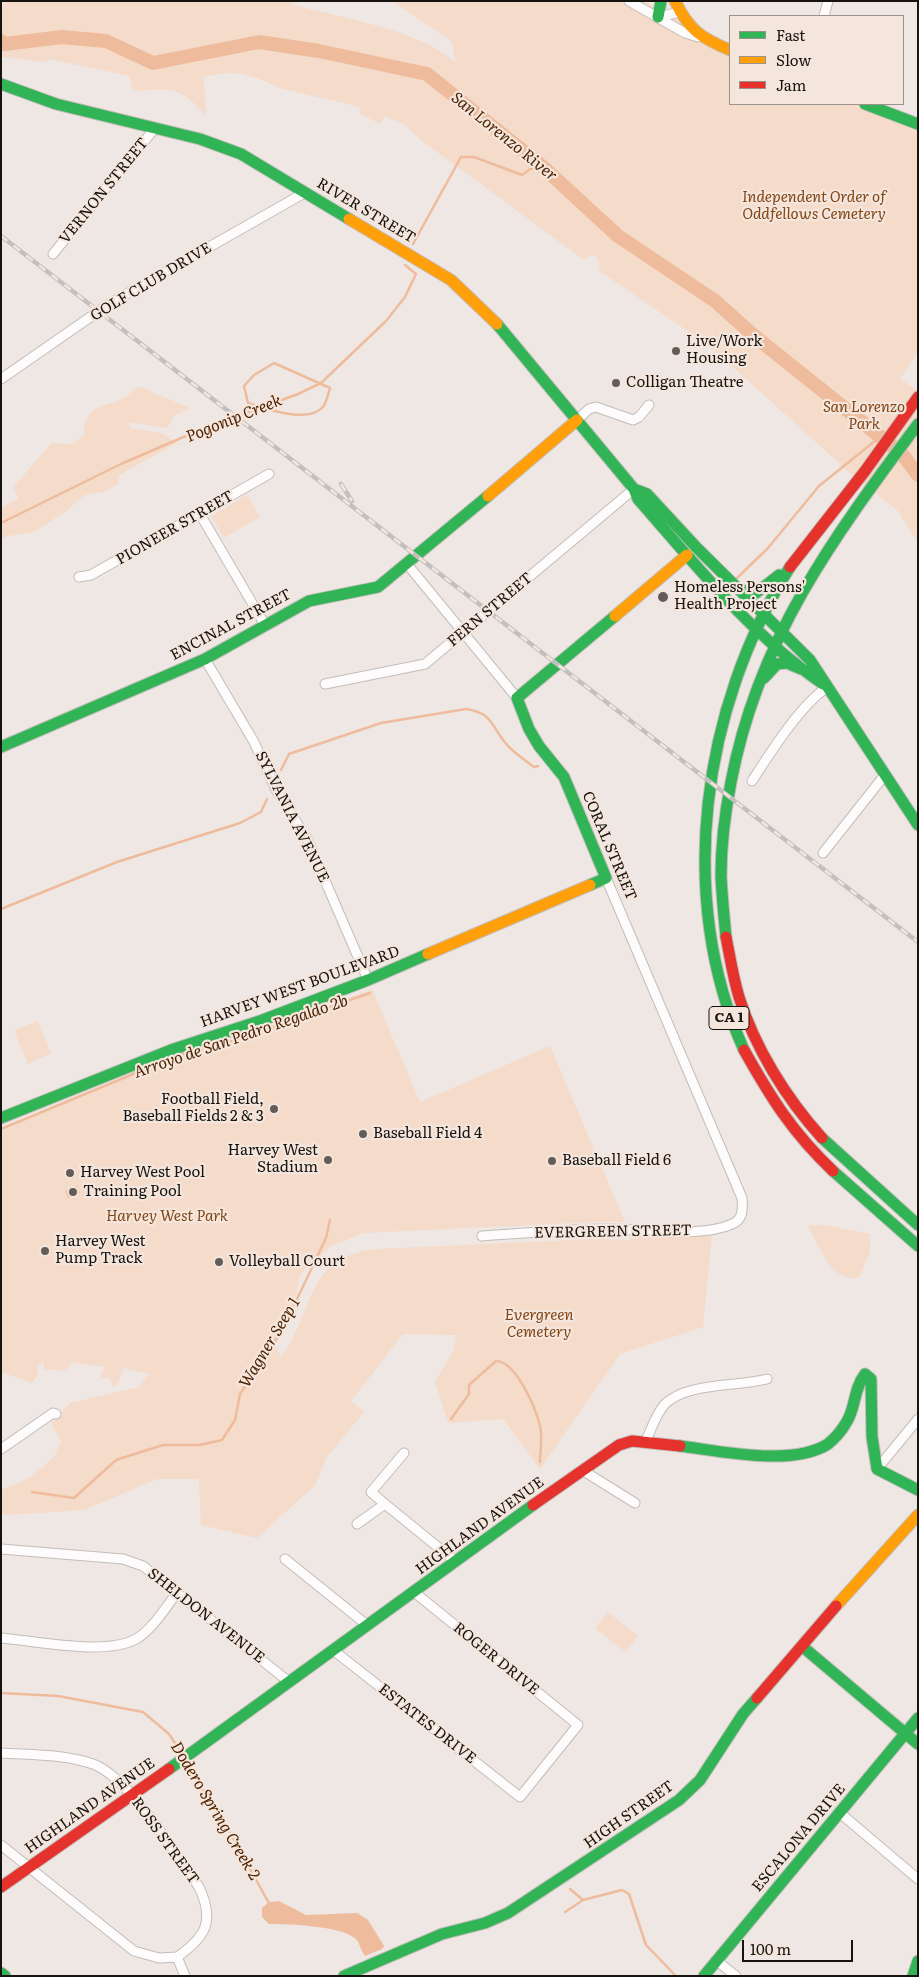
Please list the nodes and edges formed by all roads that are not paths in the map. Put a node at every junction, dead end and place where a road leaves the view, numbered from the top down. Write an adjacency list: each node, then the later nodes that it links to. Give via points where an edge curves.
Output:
1 (628, 1): 6 (street)
2 (662, 1): 6 (main road)
3 (828, 1): 5 (street)
4 (681, 11): 6 (street); 7 (main road); 8 (main road)
5 (824, 15)
6 (658, 17): 7 (street)
7 (698, 37): 8 (main road)
8 (726, 48)
9 (1, 84): 12 (main road, RIVER STREET, via 56,104)
10 (868, 105): 11 (main road)
11 (918, 124)
12 (155, 128): 13 (main road, RIVER STREET, via 241,154); 14 (street, VERNON STREET)
13 (306, 192): 15 (street, GOLF CLUB DRIVE, via 109,304); 18 (main road, RIVER STREET, via 451,280 496,323)
14 (54, 254)
15 (1, 380)
16 (918, 397): 24 (main road, CA 1)
17 (649, 405): 18 (street, via 633,420 596,407)
18 (577, 420): 21 (main road, RIVER STREET); 25 (main road, ENCINAL STREET)
19 (918, 424): 31 (main road, CA 1, via 818,564)
20 (270, 474): 22 (street, PIONEER STREET)
21 (634, 489): 23 (main road, RIVER STREET, via 638,499); 27 (main road, RIVER STREET, via 647,494); 32 (street, FERN STREET)
22 (200, 514): 26 (street, PIONEER STREET, via 91,575); 29 (street)
23 (687, 555): 30 (main road, RIVER STREET, via 733,607); 39 (main road)
24 (793, 562): 27 (main road, via 758,592 749,594); 28 (main road, CA 1)
25 (408, 564): 29 (main road, ENCINAL STREET, via 378,587 310,601); 32 (street)
26 (80, 577)
27 (740, 590): 28 (main road, RIVER STREET)
28 (764, 613): 30 (main road, CA 1); 31 (main road, RIVER STREET)
29 (265, 624): 34 (main road, ENCINAL STREET)
30 (757, 628): 33 (main road, RIVER STREET); 53 (main road, CA 1, via 724,723 708,806 705,899 717,978 745,1054 788,1122 832,1170)
31 (780, 630): 33 (main road, CA 1); 37 (main road, RIVER STREET, via 815,667)
32 (463, 633): 36 (street, FERN STREET, via 425,664); 39 (street)
33 (774, 644): 35 (main road, RIVER STREET); 38 (main road, CA 1)
34 (205, 659): 40 (main road, ENCINAL STREET); 48 (street, SYLVANIA AVENUE, via 254,742 275,788 307,839)
35 (801, 669): 37 (main road, RIVER STREET); 38 (main road, via 786,663 777,664)
36 (325, 684)
37 (825, 686): 41 (main road, RIVER STREET); 42 (street)
38 (756, 690): 51 (main road, CA 1, via 734,768 720,870 724,933 738,996 763,1055 797,1109 840,1157)
39 (517, 698): 44 (main road, CORAL STREET, via 529,730 564,777)
40 (1, 747)
41 (884, 776): 43 (main road, RIVER STREET); 45 (street)
42 (752, 780)
43 (918, 825)
44 (594, 849): 46 (main road, CORAL STREET); 47 (main road, via 594,874)
45 (823, 853)
46 (606, 878): 47 (main road, HARVEY WEST BOULEVARD); 50 (street, CORAL STREET, via 742,1198)
47 (579, 890): 48 (main road, HARVEY WEST BOULEVARD)
48 (368, 980): 49 (main road, HARVEY WEST BOULEVARD, via 171,1050)
49 (1, 1118)
50 (740, 1218): 52 (street, EVERGREEN STREET, via 734,1224 720,1228 690,1231 611,1229)
51 (918, 1225)
52 (482, 1236)
53 (918, 1246)
54 (767, 1379): 57 (street, via 701,1389 673,1397 656,1416)
55 (56, 1414): 58 (street)
56 (918, 1419): 60 (street)
57 (645, 1443): 60 (main road, HIGHLAND AVENUE, via 779,1457 818,1448 829,1443 846,1423 857,1385 865,1374 871,1379 870,1408); 61 (main road, HIGHLAND AVENUE, via 632,1441 620,1446)
58 (1, 1449)
59 (404, 1453): 64 (street, via 371,1492)
60 (877, 1469): 62 (main road)
61 (582, 1470): 63 (street); 69 (main road, HIGHLAND AVENUE)
62 (918, 1490)
63 (635, 1503)
64 (385, 1504): 66 (street); 69 (street)
65 (918, 1515): 74 (main road, HIGH STREET, via 809,1636)
66 (357, 1524)
67 (1, 1548): 71 (street, SHELDON AVENUE, via 123,1559 143,1566)
68 (285, 1559): 72 (street)
69 (455, 1561): 70 (main road, HIGHLAND AVENUE)
70 (414, 1592): 72 (main road, HIGHLAND AVENUE); 82 (street, ROGER DRIVE, via 578,1725)
71 (177, 1593): 73 (street, via 147,1631 127,1642 104,1648); 76 (street, SHELDON AVENUE)
72 (368, 1625): 75 (main road, HIGHLAND AVENUE)
73 (1, 1638)
74 (803, 1648): 78 (main road); 94 (main road, HIGH STREET, via 735,1725 700,1780 665,1812 508,1912 485,1923 442,1934)
75 (333, 1650): 76 (main road, HIGHLAND AVENUE); 82 (street, ESTATES DRIVE)
76 (288, 1681): 81 (main road, HIGHLAND AVENUE)
77 (918, 1718): 78 (main road, ESCALONA DRIVE)
78 (905, 1734): 79 (main road); 83 (main road, ESCALONA DRIVE)
79 (918, 1744)
80 (1, 1752): 81 (street, ROSS STREET, via 94,1764 118,1778)
81 (132, 1795): 85 (main road, HIGHLAND AVENUE); 88 (street, ROSS STREET, via 205,1900 208,1914 201,1937)
82 (520, 1797)
83 (840, 1813): 86 (street); 90 (main road, ESCALONA DRIVE)
84 (1, 1845): 85 (street)
85 (29, 1867): 87 (main road, HIGHLAND AVENUE); 88 (street, via 134,1951 160,1958)
86 (918, 1879)
87 (1, 1887)
88 (177, 1957): 93 (street)
89 (918, 1960): 97 (main road)
90 (717, 1961): 95 (main road, ESCALONA DRIVE); 96 (street)
91 (1, 1972): 92 (main road)
92 (5, 1976)
93 (185, 1976)
94 (344, 1976)
95 (704, 1976)
96 (736, 1976)
97 (913, 1976)

